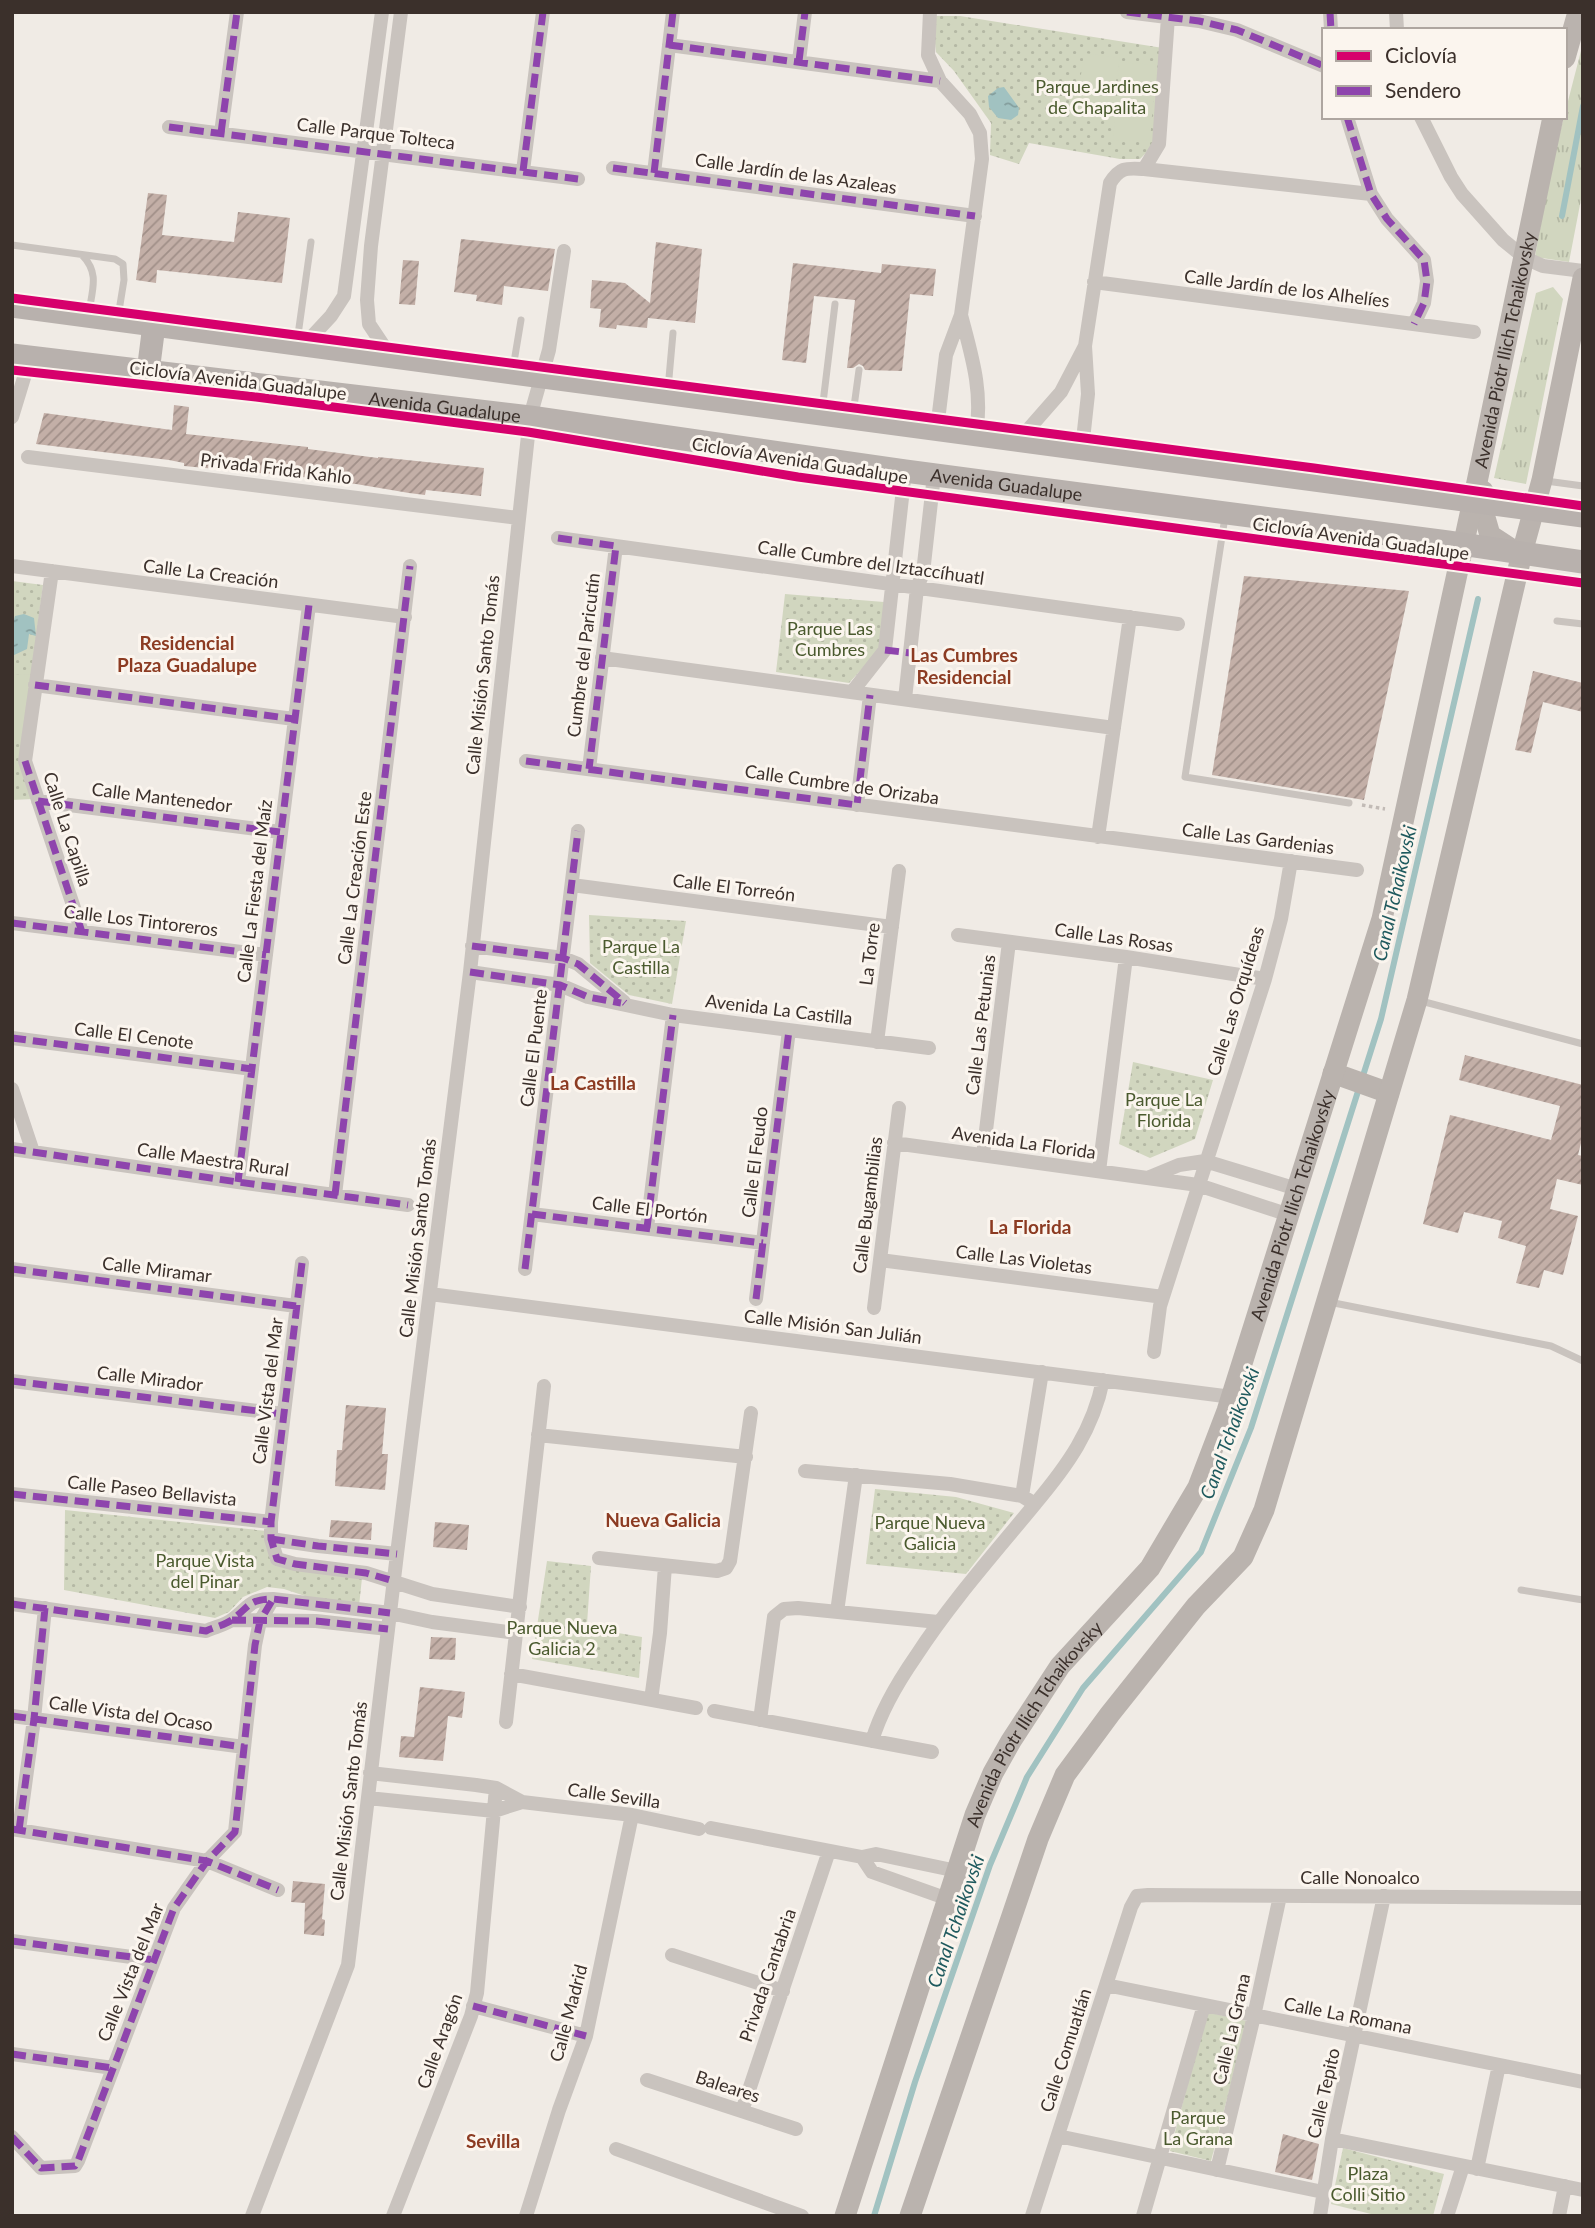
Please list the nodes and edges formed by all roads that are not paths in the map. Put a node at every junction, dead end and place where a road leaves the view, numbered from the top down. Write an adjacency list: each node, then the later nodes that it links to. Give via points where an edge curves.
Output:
1 (237, 12): 20 (street)
2 (382, 12): 21 (street)
3 (401, 12): 22 (street)
4 (543, 12): 25 (street)
5 (673, 12): 11 (street)
6 (805, 12): 13 (street)
7 (930, 12): 15 (street, via 928,55)
8 (1127, 12): 10 (street)
9 (1577, 12): 12 (street)
10 (1168, 17): 14 (street, via 1237,30); 24 (street, via 1159,144)
11 (669, 45): 13 (street); 26 (street)
12 (1567, 50)
13 (799, 61): 15 (street)
14 (1322, 65)
15 (940, 81): 29 (street, via 970,114 980,133 982,159)
16 (1348, 119): 28 (street)
17 (1422, 119): 36 (street, via 1462,194)
18 (1553, 119): 36 (street, Avenida Piotr Ilich Tchaikovsky)
19 (169, 127): 20 (street, Calle Parque Tolteca)
20 (221, 133): 21 (street, Calle Parque Tolteca)
21 (362, 151): 22 (street, Calle Parque Tolteca); 31 (street)
22 (383, 153): 25 (street, Calle Parque Tolteca); 33 (street)
23 (613, 168): 26 (street, Calle Jardín de las Azaleas)
24 (1144, 169): 28 (street); 39 (street, via 1128,168 1110,183)
25 (523, 171): 27 (street, Calle Parque Tolteca)
26 (654, 173): 29 (street, Calle Jardín de las Azaleas)
27 (578, 179)
28 (1371, 194): 48 (street, via 1424,260 1424,303)
29 (975, 216): 44 (street)
30 (311, 242): 52 (lane)
31 (350, 244): 33 (street); 40 (street)
32 (12, 245): 35 (lane)
33 (371, 246): 41 (street)
34 (564, 251): 59 (street, Calle Misión Santo Tomás)
35 (82, 254): 45 (lane, via 94,276); 46 (lane, via 123,264)
36 (1525, 258): 37 (street, via 1543,266); 74 (street, Avenida Piotr Ilich Tchaikovsky)
37 (1583, 271)
38 (1583, 278): 72 (street)
39 (1094, 282): 48 (street, Calle Jardín de los Alhelíes); 53 (street)
40 (344, 296): 41 (street); 52 (street, via 331,316)
41 (367, 300): 55 (street, via 369,324 385,348)
42 (835, 304): 61 (lane)
43 (12, 306): 45 (main road)
44 (961, 315): 65 (street, via 946,355); 66 (street, via 978,384)
45 (88, 316): 46 (main road)
46 (118, 320): 49 (main road)
47 (521, 320): 58 (lane)
48 (1414, 324): 50 (street, Calle Jardín de los Alhelíes)
49 (153, 325): 52 (main road); 57 (main road)
50 (1474, 332)
51 (673, 333): 60 (lane)
52 (300, 343): 55 (main road)
53 (1085, 346): 67 (street, via 1061,392); 68 (street, via 1088,394)
54 (21, 356): 57 (main road, Avenida Guadalupe); 63 (street)
55 (397, 356): 58 (main road)
56 (859, 370): 64 (lane)
57 (148, 372): 62 (main road, Avenida Guadalupe)
58 (513, 373): 59 (main road)
59 (541, 377): 60 (main road); 62 (street, Calle Misión Santo Tomás)
60 (667, 393): 61 (main road)
61 (822, 414): 64 (main road)
62 (530, 416): 70 (main road, Avenida Guadalupe); 78 (street, Calle Misión Santo Tomás)
63 (12, 417)
64 (853, 418): 65 (main road)
65 (937, 429): 66 (main road)
66 (976, 435): 67 (main road)
67 (1019, 440): 68 (main road)
68 (1083, 449): 74 (main road)
69 (28, 457): 78 (street, Privada Frida Kahlo)
70 (905, 471): 71 (main road, Avenida Guadalupe); 87 (street)
71 (934, 475): 76 (main road, Avenida Guadalupe); 88 (street, via 923,573)
72 (1542, 480): 73 (lane); 75 (street)
73 (1583, 486)
74 (1477, 502): 75 (main road); 80 (street, Avenida Piotr Ilich Tchaikovsky); 82 (street, via 1490,535)
75 (1533, 510): 77 (main road); 82 (street)
76 (1225, 513): 80 (main road, Avenida Guadalupe); 107 (lane, via 1185,777)
77 (1583, 516)
78 (518, 518): 122 (street, Calle Misión Santo Tomás)
79 (558, 538): 81 (street, Calle Cumbre del Iztaccíhuatl)
80 (1463, 544): 82 (main road, Avenida Guadalupe); 138 (street, Avenida Piotr Ilich Tchaikovsky, via 1382,919)
81 (616, 546): 87 (street, Calle Cumbre del Iztaccíhuatl); 97 (street, Cumbre del Paricutín)
82 (1520, 553): 83 (main road, Avenida Guadalupe); 129 (street)
83 (1583, 562)
84 (12, 566): 86 (street, Calle La Creación)
85 (410, 566): 91 (street, Calle La Creación Este)
86 (52, 571): 89 (street, Calle La Creación); 98 (street, Calle La Capilla)
87 (892, 584): 88 (street, Calle Cumbre del Iztaccíhuatl); 95 (street)
88 (917, 587): 90 (street, Calle Cumbre del Iztaccíhuatl); 96 (street)
89 (309, 605): 91 (street, Calle La Creación); 102 (street, Calle La Fiesta del Maíz)
90 (1130, 617): 93 (street, Calle Cumbre del Iztaccíhuatl); 103 (street)
91 (405, 618): 152 (street, Calle La Creación Este)
92 (1557, 621): 94 (lane)
93 (1178, 624)
94 (1583, 624)
95 (885, 650): 96 (street); 99 (street)
96 (911, 653): 101 (street)
97 (603, 658): 99 (street); 105 (street, Cumbre del Paricutín)
98 (35, 685): 102 (street); 106 (street, Calle La Capilla, via 25,761)
99 (852, 692): 100 (street)
100 (870, 695): 101 (street); 108 (street)
101 (905, 699): 103 (street)
102 (294, 719): 110 (street, Calle La Fiesta del Maíz)
103 (1114, 728): 111 (street)
104 (526, 761): 105 (street, Calle Cumbre de Orizaba)
105 (589, 769): 108 (street, Calle Cumbre de Orizaba)
106 (38, 801): 110 (street, Calle Mantenedor); 119 (street, Calle La Capilla)
107 (1349, 803)
108 (858, 805): 111 (street, Calle Cumbre de Orizaba)
109 (578, 831): 116 (street, Calle El Puente)
110 (281, 832): 123 (street, Calle La Fiesta del Maíz)
111 (1098, 837): 112 (street, Calle Cumbre de Orizaba)
112 (1154, 845): 113 (street, Calle Las Gardenias)
113 (1291, 861): 114 (street, Calle Las Gardenias); 127 (street, Calle Las Orquídeas)
114 (1357, 870)
115 (899, 871): 118 (street, La Torre)
116 (572, 885): 118 (street, Calle El Torreón); 125 (street, Calle El Puente)
117 (12, 923): 119 (street, Calle Los Tintoreros)
118 (892, 927): 134 (street, La Torre)
119 (82, 932): 123 (street, Calle Los Tintoreros)
120 (958, 935): 121 (street, Calle Las Rosas)
121 (1009, 942): 124 (street, Calle Las Rosas); 145 (street, Calle Las Petunias)
122 (472, 946): 125 (street, Avenida La Castilla); 126 (street, Calle Misión Santo Tomás)
123 (266, 955): 137 (street, Calle La Fiesta del Maíz)
124 (1126, 957): 127 (street, Calle Las Rosas); 147 (street)
125 (563, 958): 128 (street, Calle El Puente); 130 (street, Avenida La Castilla, via 584,968)
126 (470, 972): 128 (street, Avenida La Castilla); 162 (street, Calle Misión Santo Tomás)
127 (1265, 979): 146 (street, Calle Las Orquídeas)
128 (560, 985): 130 (street, Avenida La Castilla, via 588,997); 154 (street, Calle El Puente)
129 (1417, 1000): 135 (lane); 140 (street)
130 (625, 1003): 131 (street, Avenida La Castilla)
131 (673, 1015): 132 (street, Avenida La Castilla); 156 (street)
132 (789, 1030): 134 (street, Avenida La Castilla); 157 (street, Calle El Feudo)
133 (12, 1038): 137 (street, Calle El Cenote)
134 (877, 1042): 136 (street, Avenida La Castilla)
135 (1583, 1044)
136 (929, 1048)
137 (252, 1069): 149 (street, Calle La Fiesta del Maíz)
138 (1341, 1075): 140 (street); 151 (street, Avenida Piotr Ilich Tchaikovsky)
139 (12, 1089): 144 (street)
140 (1380, 1090): 165 (street)
141 (899, 1108): 142 (street, Calle Bugambilias)
142 (894, 1143): 145 (street, Avenida La Florida); 158 (street, Calle Bugambilias)
143 (12, 1149): 144 (street, Calle Maestra Rural)
144 (33, 1152): 149 (street, Calle Maestra Rural)
145 (983, 1155): 147 (street, Avenida La Florida)
146 (1205, 1161): 148 (street, via 1179,1165); 150 (street, Calle Las Orquídeas); 151 (street)
147 (1099, 1171): 148 (street, Avenida La Florida)
148 (1149, 1178): 150 (street, Avenida La Florida)
149 (238, 1182): 152 (street, Calle Maestra Rural)
150 (1198, 1185): 155 (street, Avenida La Florida); 163 (street, Calle Las Orquídeas)
151 (1297, 1189): 155 (street, Avenida Piotr Ilich Tchaikovsky)
152 (335, 1195): 153 (street, Calle Maestra Rural)
153 (408, 1205)
154 (531, 1214): 156 (street, Calle El Portón); 161 (street, Calle El Puente)
155 (1289, 1215): 174 (street, Avenida Piotr Ilich Tchaikovsky)
156 (647, 1228): 157 (street, Calle El Portón)
157 (763, 1243): 164 (street, Calle El Feudo)
158 (880, 1260): 163 (street, Calle Las Violetas); 167 (street, Calle Bugambilias)
159 (302, 1263): 166 (street, Calle Vista del Mar)
160 (12, 1269): 166 (street, Calle Miramar)
161 (525, 1269)
162 (430, 1294): 170 (street, Calle Misión San Julián); 186 (street, Calle Misión Santo Tomás)
163 (1163, 1297): 168 (street, Calle Las Orquídeas)
164 (756, 1299)
165 (1325, 1301): 169 (lane, via 1550,1346); 264 (street, via 1264,1510 1243,1557 1196,1606 1065,1775 1038,1839)
166 (296, 1306): 176 (street, Calle Vista del Mar)
167 (874, 1308)
168 (1154, 1352)
169 (1583, 1361)
170 (1042, 1372): 171 (street, Calle Misión San Julián); 182 (street)
171 (1103, 1380): 174 (street, Calle Misión San Julián); 183 (street, via 1076,1450)
172 (12, 1381): 176 (street, Calle Mirador)
173 (544, 1386): 177 (street)
174 (1232, 1397): 224 (street, Avenida Piotr Ilich Tchaikovsky, via 1198,1487 1150,1567 1060,1666 1011,1741 975,1815)
175 (751, 1413): 178 (street)
176 (283, 1414): 184 (street, Calle Vista del Mar)
177 (538, 1435): 178 (street); 194 (street)
178 (746, 1457): 188 (street, via 726,1568)
179 (805, 1471): 180 (street)
180 (856, 1475): 182 (street); 196 (street)
181 (12, 1494): 184 (street, Calle Paseo Bellavista)
182 (1022, 1496): 183 (street)
183 (1035, 1504): 200 (street)
184 (271, 1522): 185 (street)
185 (271, 1539): 186 (street); 189 (street, via 277,1559)
186 (397, 1554): 189 (street, Calle Misión Santo Tomás)
187 (600, 1558): 188 (street)
188 (665, 1566): 204 (street)
189 (394, 1581): 194 (street, via 432,1594); 197 (street, Calle Misión Santo Tomás)
190 (1521, 1590): 192 (lane)
191 (273, 1599): 197 (street); 198 (street, via 251,1602); 199 (street, Calle Vista del Mar)
192 (1583, 1600)
193 (12, 1604): 195 (street)
194 (520, 1606): 202 (street)
195 (45, 1608): 198 (street, via 206,1631); 208 (street)
196 (837, 1612): 200 (street); 209 (street, via 784,1609 774,1617)
197 (390, 1613): 201 (street, Calle Misión Santo Tomás); 202 (street)
198 (232, 1620): 199 (street)
199 (260, 1621): 201 (street); 212 (street, Calle Vista del Mar)
200 (938, 1622): 211 (street, via 884,1708)
201 (388, 1629): 214 (street, Calle Misión Santo Tomás)
202 (516, 1633): 203 (street)
203 (511, 1674): 204 (street); 210 (street)
204 (652, 1700): 205 (street)
205 (696, 1708)
206 (714, 1711): 209 (street)
207 (12, 1716): 208 (street, Calle Vista del Ocaso)
208 (34, 1719): 212 (street, Calle Vista del Ocaso); 220 (street)
209 (760, 1720): 211 (street)
210 (506, 1722)
211 (872, 1741): 213 (street)
212 (244, 1747): 223 (street, Calle Vista del Mar, via 235,1832)
213 (932, 1752)
214 (370, 1773): 215 (street, Calle Sevilla); 216 (street, Calle Misión Santo Tomás)
215 (496, 1788): 217 (street, Calle Sevilla); 218 (street, Calle Aragón)
216 (368, 1798): 218 (street, Calle Sevilla); 259 (street, Calle Misión Santo Tomás, via 348,1965)
217 (523, 1802): 218 (street, Calle Sevilla); 219 (street, Calle Sevilla)
218 (494, 1811): 237 (street, Calle Aragón)
219 (632, 1815): 221 (street, Calle Sevilla); 239 (street, Calle Madrid)
220 (15, 1830): 223 (street)
221 (829, 1851): 222 (street, Calle Sevilla); 235 (street, Privada Cantabria)
222 (862, 1857): 224 (street, Calle Sevilla, via 876,1854); 230 (street, Calle Sevilla, via 872,1871)
223 (207, 1861): 225 (street); 233 (street, Calle Vista del Mar, via 174,1908)
224 (957, 1871): 230 (street, Avenida Piotr Ilich Tchaikovsky)
225 (278, 1890)
226 (1137, 1896): 227 (street, Calle Nonoalco); 234 (street, Calle Comuatlán)
227 (1280, 1896): 228 (street, Calle Nonoalco); 238 (street, Calle La Grana)
228 (1384, 1896): 229 (street, Calle Nonoalco); 240 (street, Calle Tepito)
229 (1583, 1898)
230 (948, 1899): 263 (street, Avenida Piotr Ilich Tchaikovsky)
231 (12, 1941): 233 (street)
232 (673, 1955): 235 (street)
233 (154, 1960): 243 (street, Calle Vista del Mar)
234 (1106, 1985): 236 (street, Calle La Romana); 248 (street, Calle Comuatlán)
235 (783, 1990): 246 (street, Privada Cantabria)
236 (1204, 2005): 238 (street, Calle La Romana); 252 (street)
237 (473, 2006): 239 (street); 260 (street, Calle Aragón)
238 (1254, 2016): 240 (street, Calle La Romana); 254 (street, Calle La Grana)
239 (586, 2036): 261 (street, Calle Madrid)
240 (1356, 2036): 242 (street, Calle La Romana); 250 (street, Calle Tepito)
241 (12, 2054): 243 (street)
242 (1499, 2065): 245 (street, Calle La Romana); 253 (street)
243 (113, 2068): 249 (street, Calle Vista del Mar, via 75,2166 41,2168)
244 (647, 2080): 246 (street, Baleares)
245 (1583, 2082)
246 (742, 2111): 247 (street, Baleares)
247 (796, 2129)
248 (1058, 2136): 252 (street); 265 (street, Calle Comuatlán)
249 (12, 2137)
250 (1332, 2139): 253 (street); 257 (street, Calle Tepito)
251 (616, 2149): 262 (street)
252 (1160, 2159): 254 (street); 266 (street)
253 (1470, 2167): 255 (street); 267 (street)
254 (1217, 2170): 257 (street)
255 (1565, 2186): 256 (street); 268 (street)
256 (1583, 2190)
257 (1323, 2192): 258 (street, Calle Tepito)
258 (1322, 2215)
259 (252, 2216)
260 (393, 2216)
261 (526, 2216)
262 (802, 2216)
263 (845, 2216)
264 (910, 2216)
265 (1032, 2216)
266 (1143, 2216)
267 (1447, 2216)
268 (1559, 2216)

